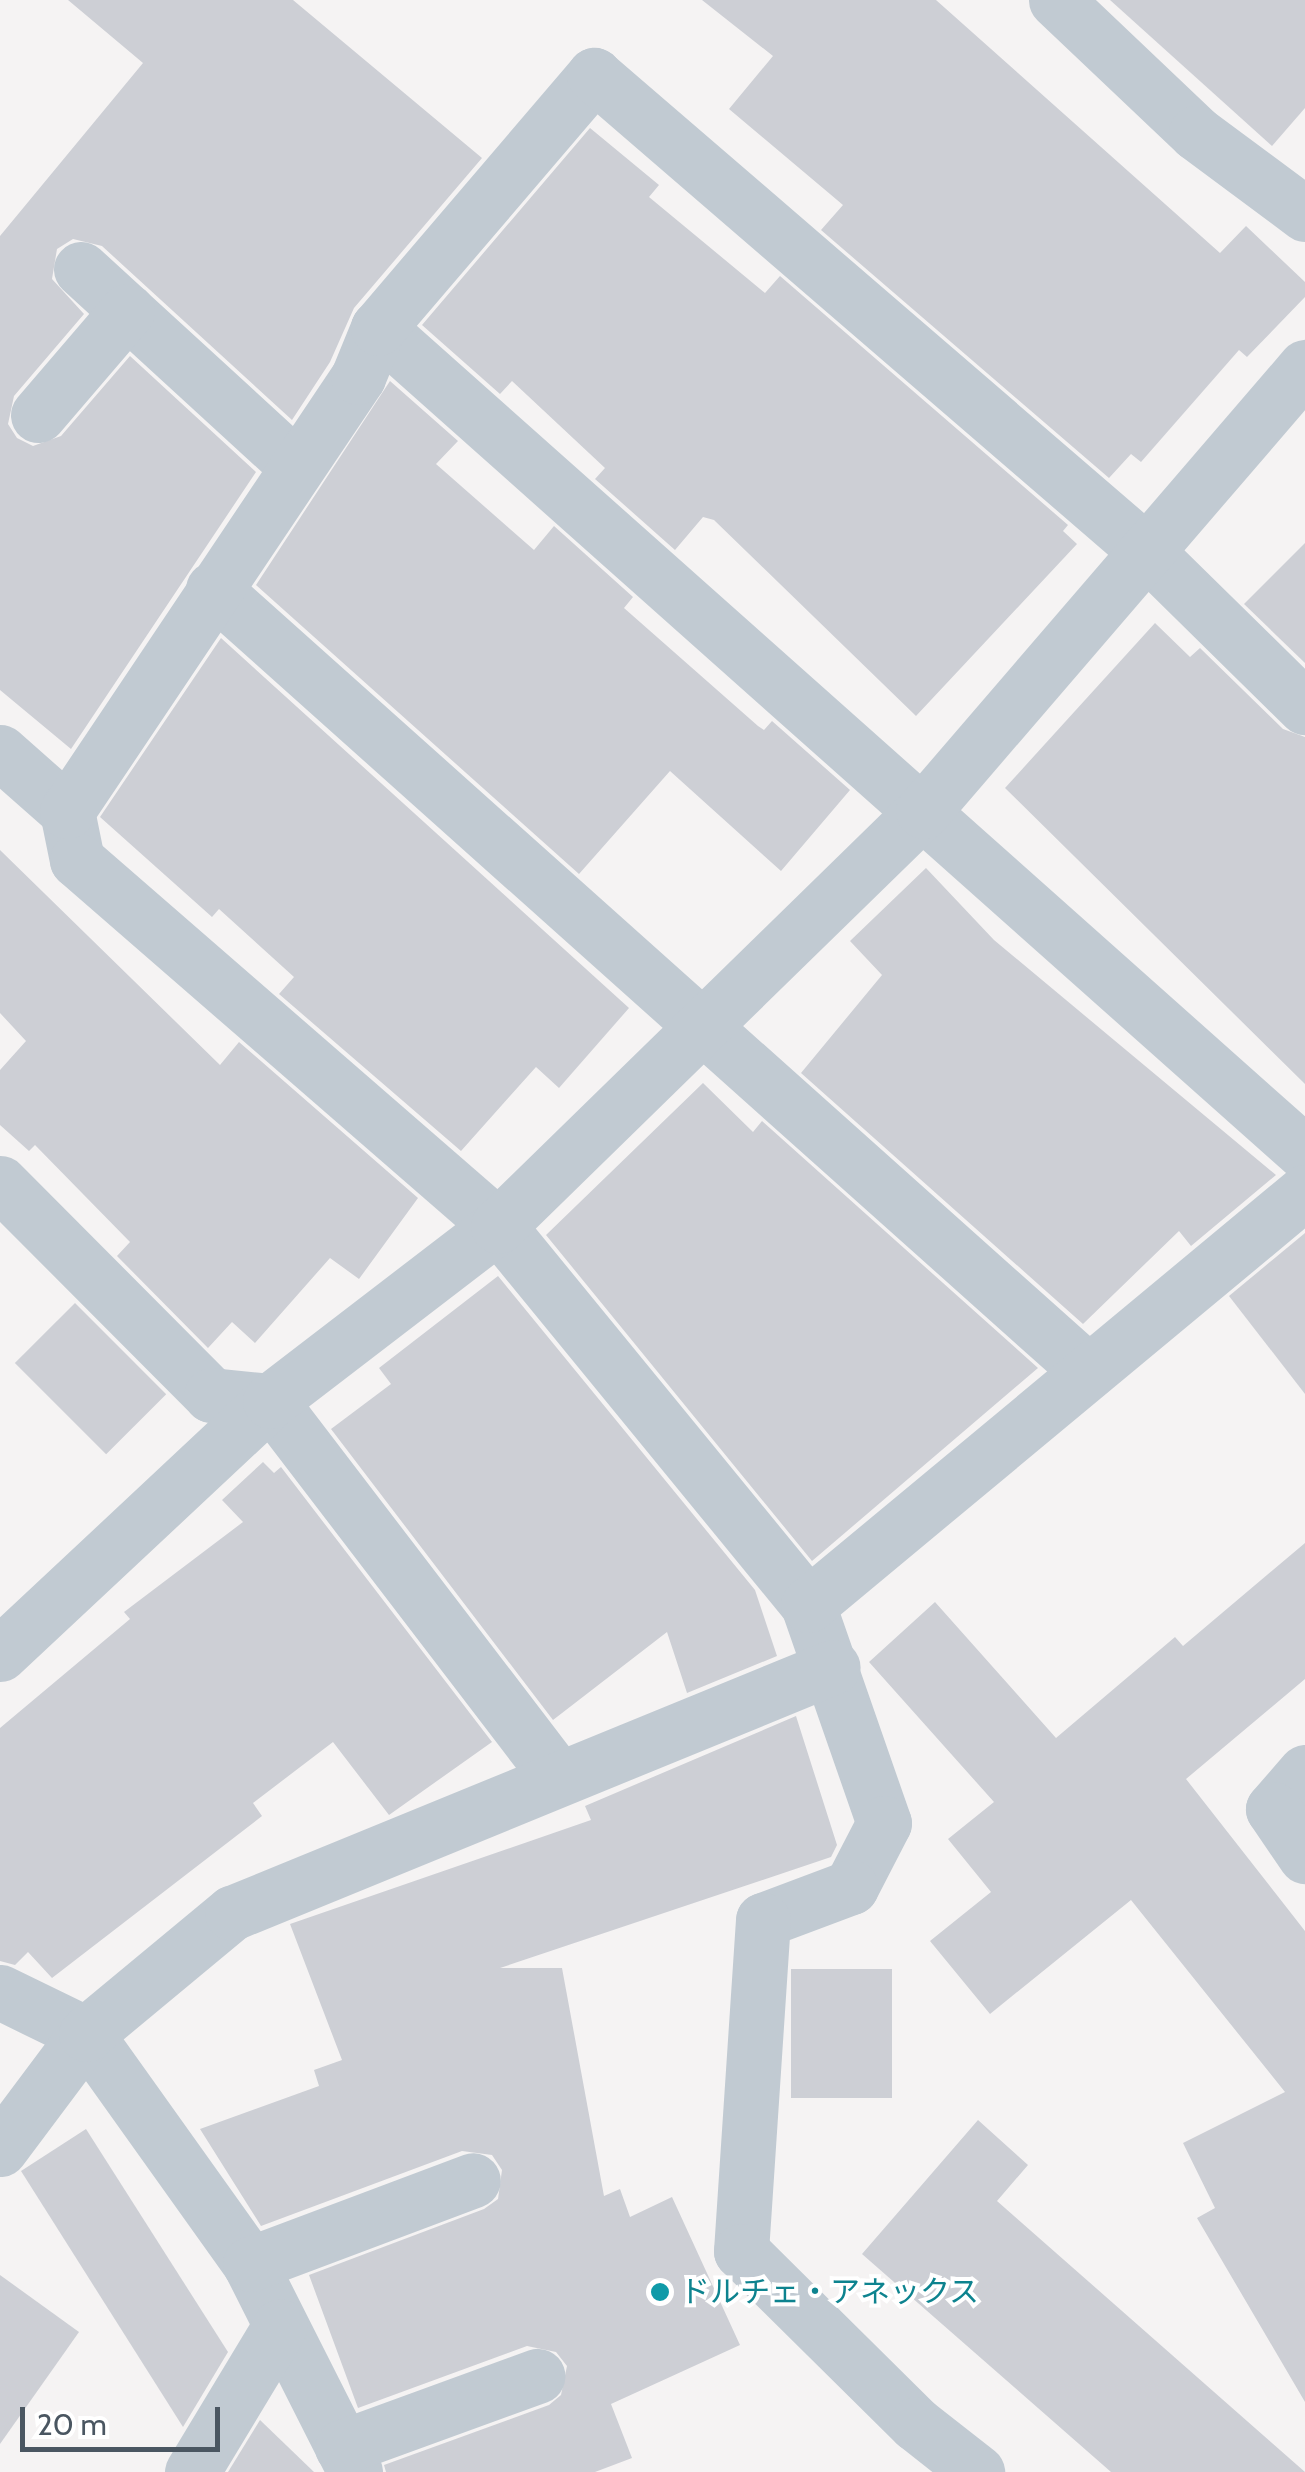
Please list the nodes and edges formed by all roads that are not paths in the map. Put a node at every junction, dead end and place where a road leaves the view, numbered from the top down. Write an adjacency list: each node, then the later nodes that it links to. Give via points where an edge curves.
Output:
1 (1056, 0): 2 (street, via 1196,133)
2 (1305, 214)
3 (81, 270): 4 (street)
4 (127, 311): 7 (street); 8 (street)
5 (378, 328): 8 (street, via 358,377); 9 (street, via 594,76); 14 (street)
6 (1305, 368): 9 (street)
7 (38, 415)
8 (297, 467): 10 (street)
9 (1146, 551): 11 (street); 14 (street)
10 (214, 590): 13 (street); 15 (street)
11 (1305, 707)
12 (0, 752): 13 (street)
13 (67, 811): 19 (street, via 78,860)
14 (923, 811): 15 (street); 16 (street)
15 (705, 1024): 19 (street); 20 (street)
16 (1305, 1154)
17 (0, 1184): 21 (street, via 211,1395)
18 (1305, 1192): 20 (street)
19 (498, 1226): 21 (street); 22 (street)
20 (1088, 1371): 22 (street)
21 (270, 1401): 23 (street); 26 (street)
22 (808, 1606): 24 (street)
23 (0, 1654)
24 (833, 1667): 26 (street); 37 (street, via 884,1823 852,1887 764,1920 741,2251 916,2424)
25 (1305, 1772): 27 (street, via 1273,1809)
26 (557, 1776): 29 (street, via 232,1914)
27 (1305, 1856)
28 (0, 1992): 29 (street)
29 (86, 2034): 30 (street); 32 (street)
30 (0, 2149)
31 (473, 2180): 32 (street)
32 (250, 2264): 33 (street)
33 (280, 2326): 35 (street); 36 (street)
34 (537, 2376): 35 (street)
35 (348, 2460)
36 (192, 2472)
37 (977, 2472)

